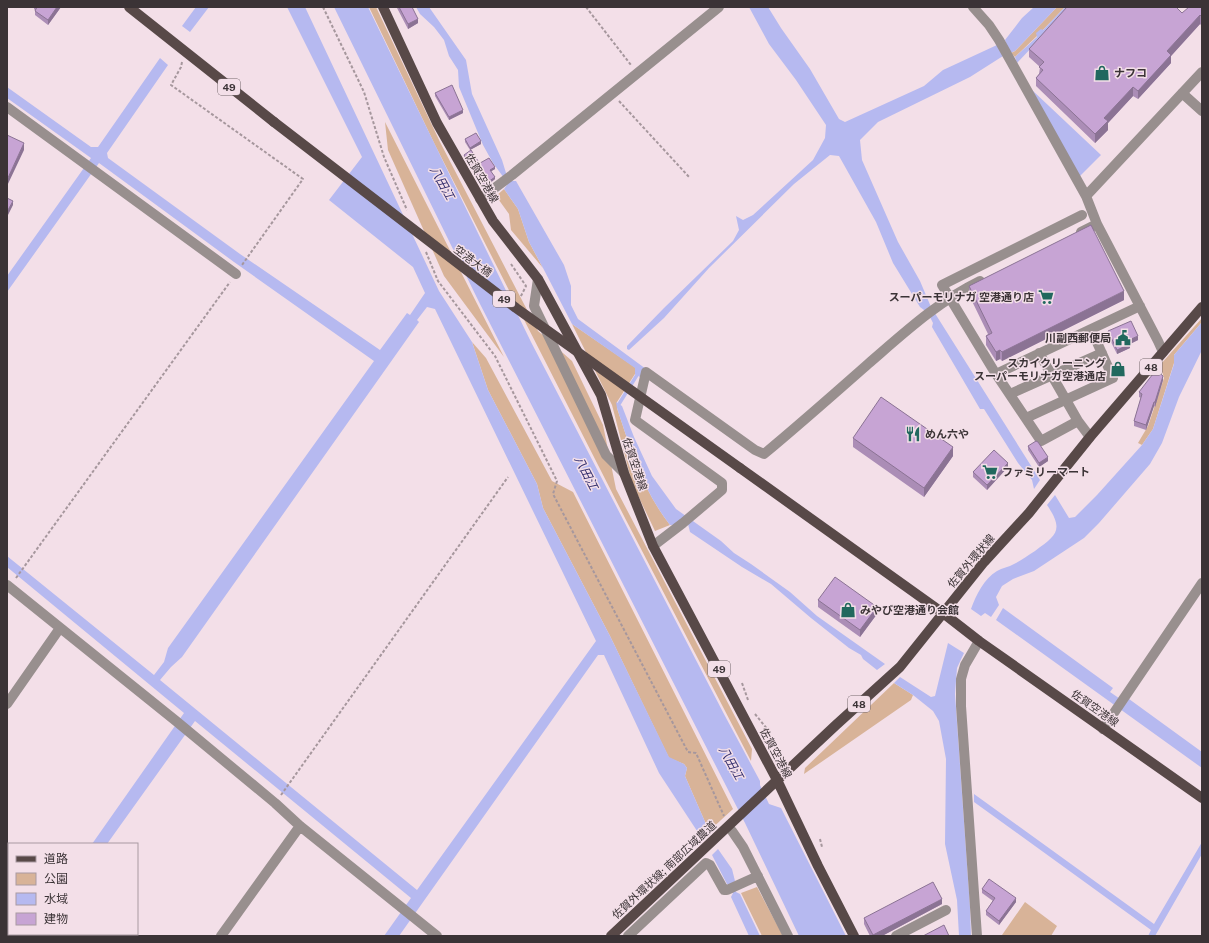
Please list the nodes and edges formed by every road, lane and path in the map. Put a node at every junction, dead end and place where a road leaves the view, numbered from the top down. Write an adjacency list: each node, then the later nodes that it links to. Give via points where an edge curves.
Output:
1 (129, 7): 7 (main road, 49)
2 (323, 7): 18 (path, via 364,92 384,157)
3 (383, 7): 16 (main road, 佐賀空港線 / 49, via 437,123)
4 (586, 7): 9 (path)
5 (719, 7): 9 (street)
6 (973, 7): 15 (street, via 1000,40)
7 (185, 52): 23 (path, via 172,84 303,180); 29 (main road, 空港大橋 / 49, bridge)
8 (1202, 72): 10 (street)
9 (638, 74): 11 (street)
10 (1182, 93): 13 (street); 15 (street)
11 (613, 94): 14 (path); 16 (street)
12 (7, 107): 23 (street)
13 (1202, 111)
14 (690, 178)
15 (1086, 196): 19 (street)
16 (480, 200): 25 (main road, 佐賀空港線 / 49)
17 (1082, 215): 26 (street, via 942,285)
18 (410, 216)
19 (1097, 224): 20 (street); 27 (street)
20 (1069, 238)
21 (426, 252): 58 (path, via 438,281 494,356 557,481 553,494 688,752 696,753)
22 (510, 261): 29 (path, via 526,286)
23 (236, 274): 45 (path)
24 (992, 275): 26 (street)
25 (538, 279): 42 (main road, 佐賀空港線 / 49, via 601,395); 42 (street, via 534,306 606,455)
26 (950, 298): 34 (street); 44 (street, via 930,311 764,454 646,372 635,420 722,483 722,490)
27 (1140, 306): 30 (street); 31 (street)
28 (1202, 307): 31 (main road, 48)
29 (516, 308): 41 (main road, 空港大橋 / 49, bridge)
30 (1091, 329): 32 (street); 33 (street)
31 (1163, 352): 40 (main road, 佐賀外環状線 / 48)
32 (1102, 353): 35 (street); 37 (street, via 1113,378)
33 (1039, 354): 34 (street); 35 (street)
34 (996, 374): 36 (street)
35 (1052, 375): 36 (street); 37 (street)
36 (1010, 394): 38 (street)
37 (1066, 399): 38 (street); 39 (street)
38 (1026, 418): 39 (street, via 1041,440)
39 (1078, 421): 40 (street)
40 (1090, 437): 48 (main road, 佐賀外環状線 / 48)
41 (740, 468): 48 (main road, 佐賀空港線 / 49)
42 (624, 474): 44 (main road, 佐賀空港線 / 49)
43 (508, 477): 56 (path)
44 (654, 546): 55 (main road, 佐賀空港線 / 49)
45 (16, 578)
46 (1202, 583): 53 (street)
47 (7, 585): 49 (street)
48 (943, 613): 50 (main road, 佐賀空港線 / 49); 55 (main road, 佐賀外環状線 / 48, via 900,667)
49 (60, 628): 51 (street); 59 (street, via 176,721)
50 (979, 641): 53 (main road, 佐賀空港線 / 49); 69 (street, via 965,665 961,679)
51 (7, 704)
52 (751, 709): 54 (path)
53 (1103, 729): 57 (main road, 佐賀空港線 / 49)
54 (768, 730)
55 (777, 780): 58 (main road, 佐賀外環状線 / 48); 67 (main road, 佐賀空港線 / 49)
56 (280, 796)
57 (1202, 798)
58 (731, 824): 60 (street); 64 (main road, 佐賀外環状線; 南部広域農道 / 48)
59 (300, 826): 62 (street); 63 (street)
60 (758, 876): 65 (street, via 724,890 710,865 706,863); 66 (street)
61 (946, 910): 68 (street)
62 (221, 936)
63 (437, 936)
64 (611, 936)
65 (628, 936)
66 (788, 936)
67 (854, 936)
68 (896, 936)
69 (977, 936)

